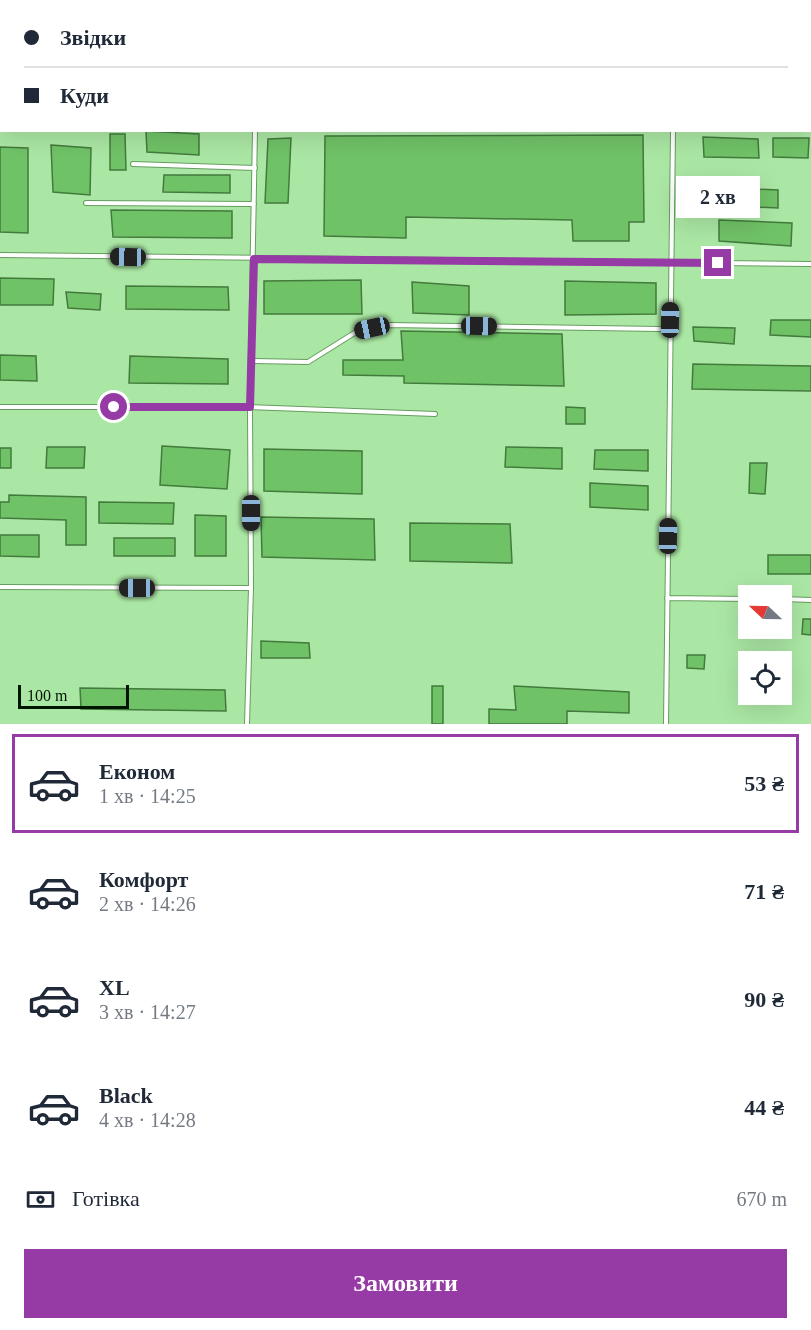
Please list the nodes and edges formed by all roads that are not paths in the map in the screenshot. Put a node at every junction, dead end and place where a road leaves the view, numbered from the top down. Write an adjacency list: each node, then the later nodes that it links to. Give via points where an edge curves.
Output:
1 (255, 132): 4 (lane)
2 (673, 132): 9 (lane)
3 (133, 164): 4 (lane)
4 (255, 168): 6 (lane)
5 (86, 203): 6 (lane)
6 (254, 204): 8 (lane)
7 (0, 255): 8 (lane)
8 (254, 259): 9 (lane); 12 (lane)
9 (671, 262): 10 (lane); 18 (lane)
10 (811, 264)
11 (660, 329): 12 (lane, via 389,325 356,332 308,362)
12 (252, 361): 14 (lane)
13 (0, 407): 14 (lane)
14 (250, 407): 15 (lane); 17 (lane)
15 (435, 414)
16 (0, 587): 17 (lane)
17 (251, 588): 22 (lane)
18 (667, 598): 19 (lane); 23 (lane)
19 (738, 599)
20 (792, 599): 21 (lane)
21 (811, 600)
22 (248, 724)
23 (666, 724)

